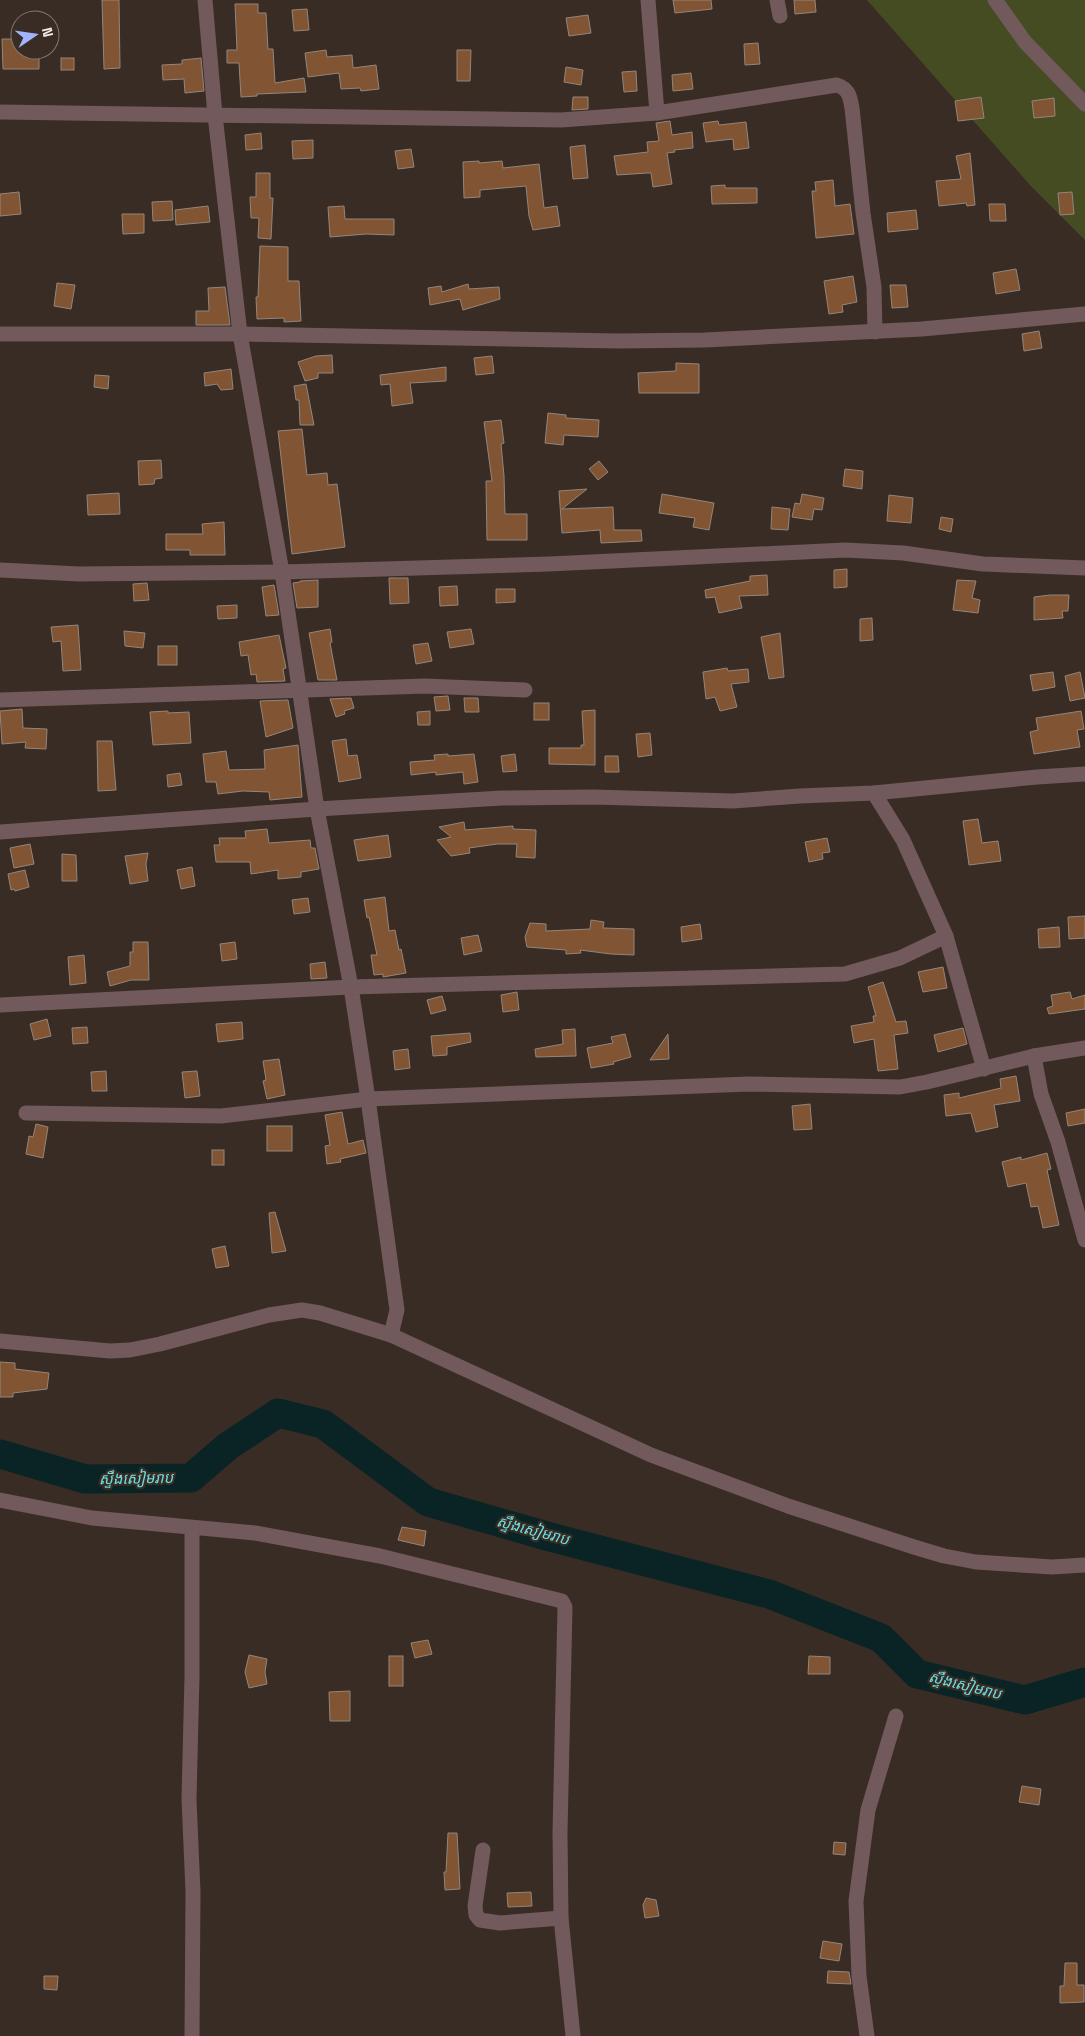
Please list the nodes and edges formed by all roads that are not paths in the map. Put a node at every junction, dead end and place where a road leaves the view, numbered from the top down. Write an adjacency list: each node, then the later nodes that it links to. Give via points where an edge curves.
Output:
1 (205, 0): 9 (street)
2 (648, 0): 8 (street)
3 (777, 0): 5 (street)
4 (994, 0): 6 (street, via 1025,42)
5 (780, 16)
6 (1085, 104)
7 (0, 112): 9 (street)
8 (657, 113): 9 (street, via 561,120); 11 (street, via 838,85 844,87 849,93 855,132 862,213 874,287)
9 (215, 115): 13 (street)
10 (1085, 314): 11 (street)
11 (875, 332): 13 (street, via 618,341)
12 (0, 334): 13 (street)
13 (240, 334): 16 (street)
14 (1085, 568): 16 (street, via 983,564 845,550)
15 (0, 570): 16 (street, via 79,574)
16 (282, 572): 18 (street)
17 (524, 690): 18 (street, via 425,686)
18 (299, 691): 19 (street); 22 (street)
19 (0, 700)
20 (1085, 774): 21 (street)
21 (874, 793): 22 (street, via 733,801 502,798); 24 (street, via 903,840)
22 (317, 809): 23 (street); 25 (street)
23 (0, 832)
24 (946, 936): 25 (street, via 900,958 845,974); 29 (street)
25 (350, 987): 26 (street); 30 (street)
26 (0, 1006)
27 (1085, 1048): 28 (street)
28 (1034, 1056): 29 (street); 32 (street, via 1041,1094)
29 (984, 1069): 30 (street, via 900,1086 749,1084)
30 (368, 1099): 31 (street, via 221,1116); 33 (street, via 397,1310)
31 (26, 1113)
32 (1085, 1240)
33 (391, 1335): 34 (street, via 338,1317 302,1310 268,1315 130,1350); 37 (street, via 651,1456 914,1548 976,1562 1052,1567)
34 (0, 1341)
35 (0, 1500): 36 (street, via 92,1518)
36 (192, 1528): 40 (street, via 254,1533 380,1556 562,1601 565,1607); 41 (street, via 189,1799 193,1892)
37 (1085, 1565)
38 (896, 1716): 43 (street, via 868,1810 856,1901 859,1976)
39 (483, 1850): 40 (street, via 475,1906 480,1920 500,1923)
40 (561, 1918): 42 (street)
41 (192, 2036)
42 (573, 2036)
43 (867, 2036)

